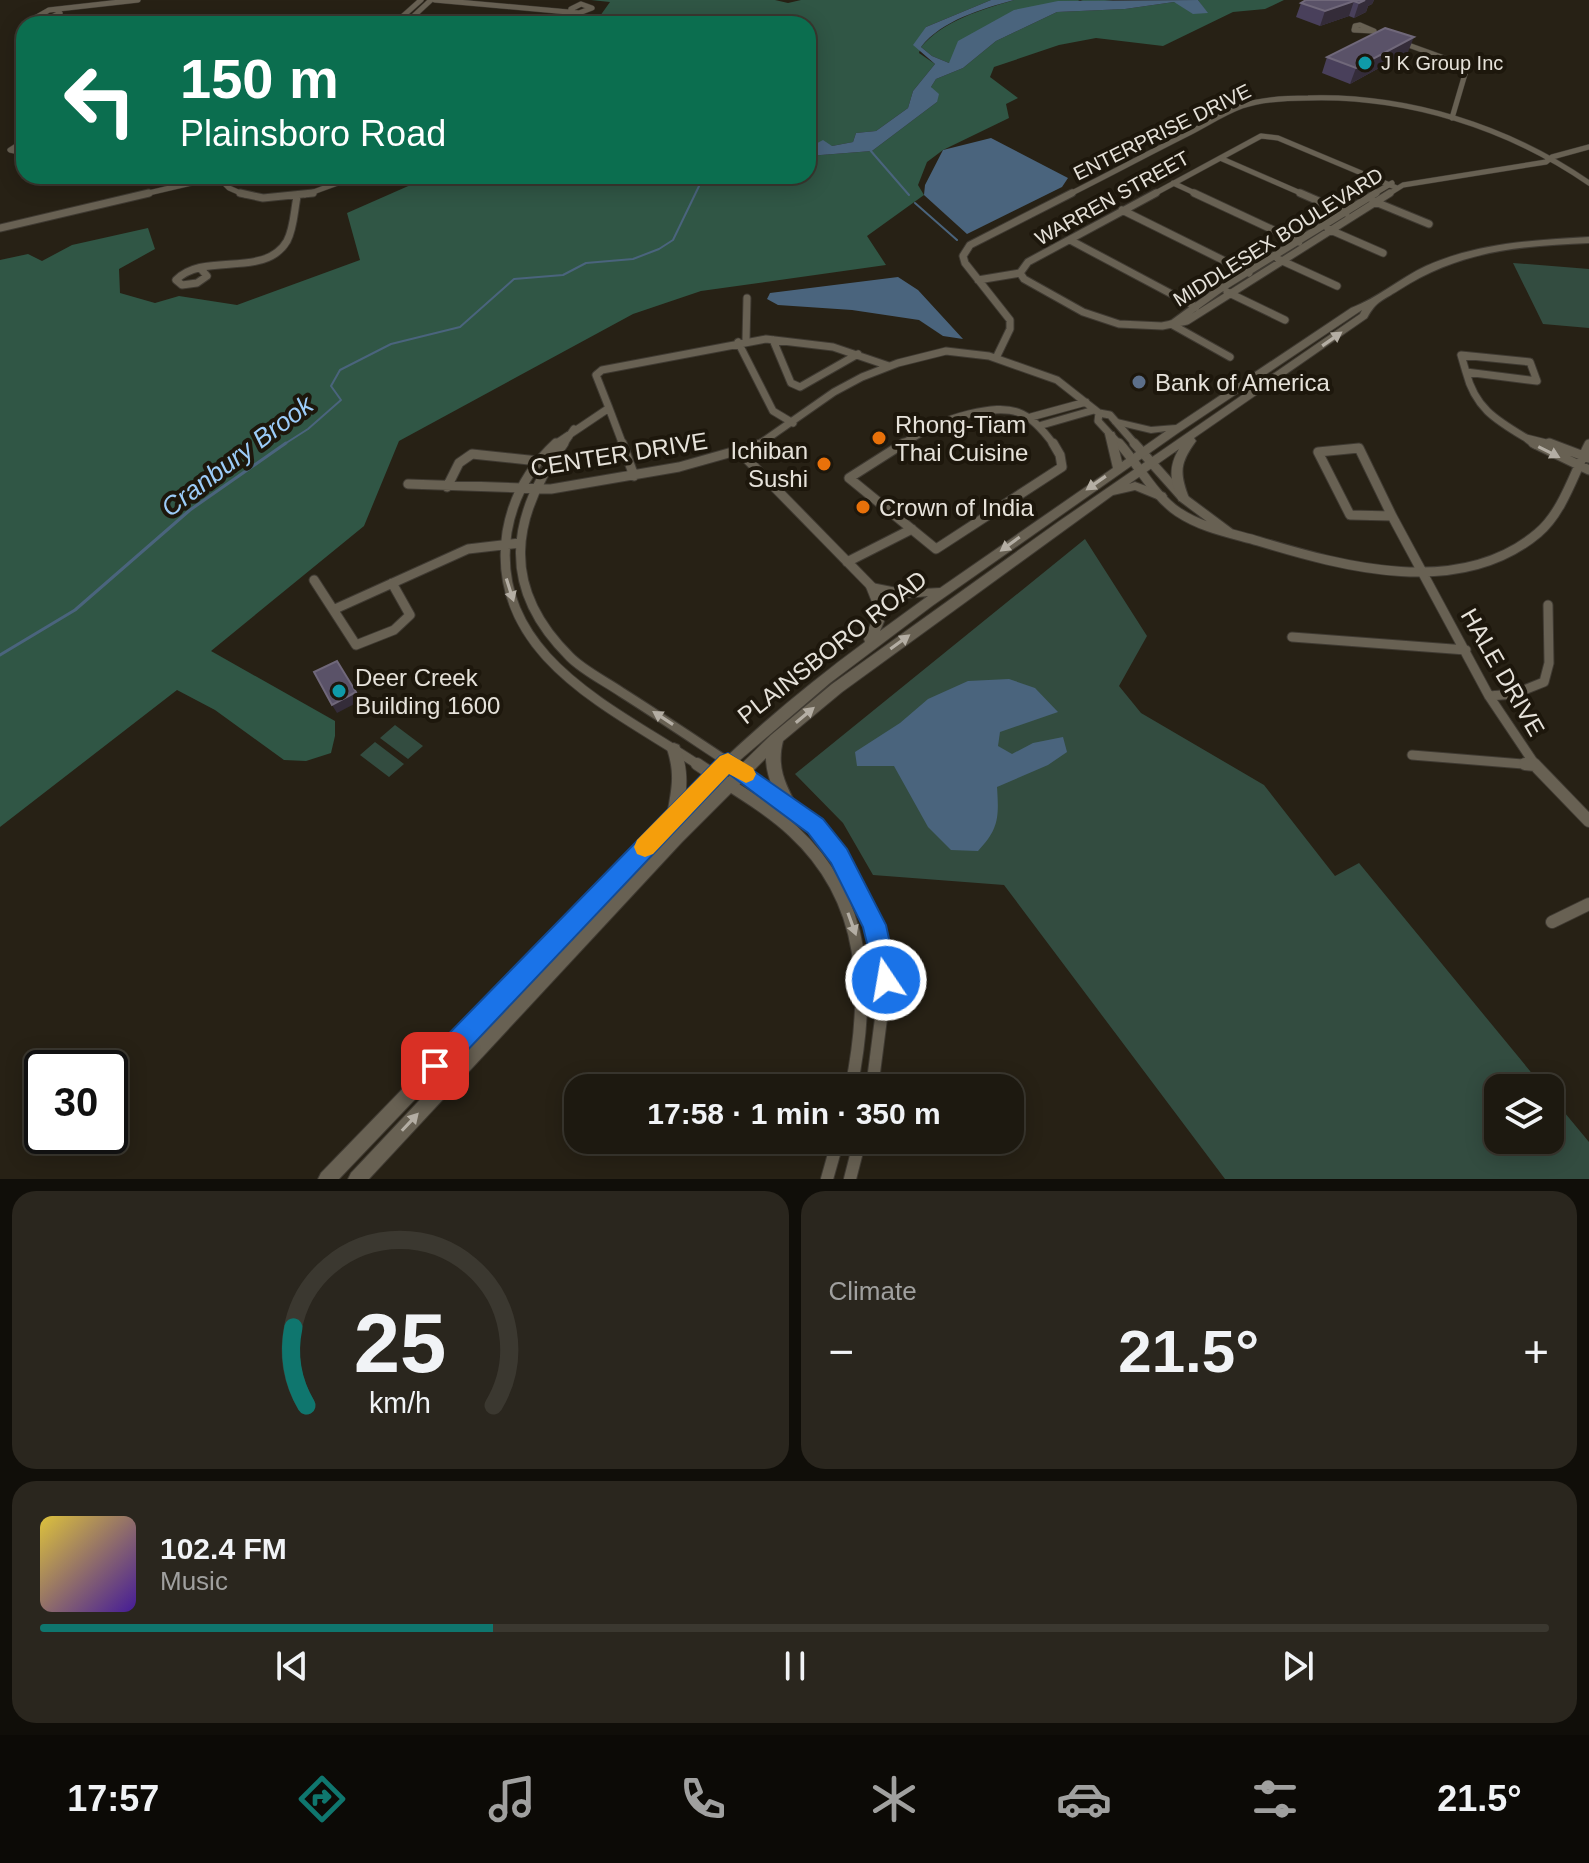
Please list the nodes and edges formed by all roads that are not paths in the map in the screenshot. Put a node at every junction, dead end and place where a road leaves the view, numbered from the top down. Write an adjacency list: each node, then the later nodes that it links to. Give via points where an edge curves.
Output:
1 (138, 0): 4 (street)
2 (421, 0): 6 (street)
3 (433, 0): 5 (street); 7 (street)
4 (57, 10)
5 (573, 12)
6 (403, 16)
7 (414, 16)
8 (1372, 33): 9 (street)
9 (1384, 37)
10 (1396, 41): 11 (street, via 1447,59 1465,74)
11 (1452, 118): 13 (street, ENTERPRISE DRIVE); 43 (street, ENTERPRISE DRIVE, via 1333,97 1292,97 1242,106 970,245 963,256)
12 (1589, 147): 13 (street)
13 (1552, 157): 16 (street); 20 (street, MIDDLESEX BOULEVARD, via 1418,175); 21 (street, MIDDLESEX BOULEVARD)
14 (1220, 158): 15 (street, WARREN STREET); 20 (street, WARREN STREET, via 1261,136 1278,138); 26 (street)
15 (1173, 183): 25 (street, WARREN STREET); 34 (street)
16 (1589, 183)
17 (187, 184): 30 (street)
18 (222, 184): 22 (street, via 245,195)
19 (339, 184): 22 (street)
20 (1388, 185): 21 (street); 23 (street, MIDDLESEX BOULEVARD)
21 (1397, 188): 24 (street, MIDDLESEX BOULEVARD)
22 (297, 197): 39 (street, via 282,249 254,261)
23 (1367, 199): 24 (street); 26 (street, MIDDLESEX BOULEVARD)
24 (1375, 202): 27 (street, MIDDLESEX BOULEVARD); 28 (street)
25 (1122, 210): 32 (street, WARREN STREET); 40 (street)
26 (1345, 212): 27 (street); 29 (street, MIDDLESEX BOULEVARD)
27 (1353, 216): 31 (street, MIDDLESEX BOULEVARD)
28 (1429, 224)
29 (1321, 226): 31 (street); 34 (street, MIDDLESEX BOULEVARD)
30 (0, 228)
31 (1330, 230): 35 (street, MIDDLESEX BOULEVARD); 36 (street)
32 (1070, 240): 41 (street, WARREN STREET, via 1028,262); 49 (street)
33 (1589, 240): 48 (street, PLAINSBORO ROAD, via 1470,254 1432,267)
34 (1296, 241): 35 (street); 37 (street, MIDDLESEX BOULEVARD)
35 (1306, 245): 38 (street, MIDDLESEX BOULEVARD)
36 (1383, 253)
37 (1273, 256): 38 (street); 40 (street, MIDDLESEX BOULEVARD)
38 (1282, 261): 42 (street, MIDDLESEX BOULEVARD); 44 (street)
39 (201, 269)
40 (1247, 272): 42 (street); 45 (street, MIDDLESEX BOULEVARD)
41 (1020, 273): 43 (street, WARREN STREET); 52 (street, MIDDLESEX BOULEVARD, via 1106,323 1159,328)
42 (1255, 277): 46 (street, MIDDLESEX BOULEVARD)
43 (978, 280): 57 (street, ENTERPRISE DRIVE, via 1010,320)
44 (1337, 286)
45 (1220, 289): 46 (street); 49 (street, MIDDLESEX BOULEVARD)
46 (1229, 293): 50 (street, MIDDLESEX BOULEVARD); 51 (street)
47 (747, 298): 54 (street)
48 (1369, 305): 64 (street, PLAINSBORO ROAD); 68 (street, PLAINSBORO ROAD, one-way to 48, via 1364,316)
49 (1194, 306): 50 (street); 52 (street, MIDDLESEX BOULEVARD)
50 (1203, 310): 52 (street, MIDDLESEX BOULEVARD)
51 (1285, 320)
52 (1171, 324): 56 (street)
53 (773, 340): 54 (street); 55 (street); 55 (street, via 791,383 800,387)
54 (742, 341): 61 (street, via 602,370 596,375); 66 (street, via 773,411)
55 (858, 354): 58 (street)
56 (1230, 357)
57 (996, 358): 58 (street, CENTER DRIVE, via 946,351); 60 (street, CENTER DRIVE, via 1057,380)
58 (889, 366): 66 (street, CENTER DRIVE, via 834,392)
59 (1466, 372): 59 (street, via 1508,377 1537,381 1530,362 1461,355); 71 (street, via 1471,396 1485,412)
60 (1086, 402): 62 (street, CENTER DRIVE); 63 (street)
61 (609, 408): 69 (street); 81 (street)
62 (1096, 411): 65 (street, CENTER DRIVE); 67 (street); 70 (street, CENTER DRIVE)
63 (1031, 417): 67 (street); 90 (street, via 998,407 937,422 849,478)
64 (1187, 421): 65 (street, via 1151,430); 74 (street, PLAINSBORO ROAD)
65 (1117, 422): 74 (street, CENTER DRIVE)
66 (793, 423): 73 (street, CENTER DRIVE)
67 (1042, 425): 90 (street, via 1062,454 1062,467 936,549)
68 (1207, 425): 77 (street, PLAINSBORO ROAD); 88 (street, via 1176,460 1173,475)
69 (576, 426): 76 (street); 85 (street)
70 (1110, 434): 77 (street, CENTER DRIVE); 79 (street)
71 (1526, 438): 75 (street); 78 (street, one-way to 78)
72 (1589, 444): 75 (street)
73 (740, 452): 81 (street, CENTER DRIVE); 94 (street, CENTER DRIVE)
74 (1144, 452): 77 (street, PLAINSBORO ROAD)
75 (1586, 457): 78 (street)
76 (538, 461): 83 (street, via 472,454 455,467); 84 (street)
77 (1142, 463): 79 (street, PLAINSBORO ROAD); 86 (street, PLAINSBORO ROAD); 87 (street); 88 (street)
78 (1577, 465): 80 (street); 95 (street, via 1553,516 1517,547 1480,563)
79 (1118, 468): 97 (street, PLAINSBORO ROAD, one-way to 97)
80 (1589, 470)
81 (634, 476): 85 (street, CENTER DRIVE)
82 (408, 484): 83 (street, CENTER DRIVE)
83 (447, 487): 84 (street, CENTER DRIVE)
84 (520, 490): 85 (street, CENTER DRIVE); 93 (street)
85 (535, 490): 92 (street, via 525,510)
86 (1104, 495): 87 (street, via 1135,486); 106 (street, PLAINSBORO ROAD, one-way to 86, via 837,688)
87 (1161, 496): 91 (street, via 1188,518)
88 (1183, 498): 91 (street)
89 (1392, 516): 89 (street, HALE DRIVE, via 1359,448 1318,452 1350,515); 95 (street, HALE DRIVE)
90 (912, 529): 94 (street)
91 (1230, 533): 95 (street, via 1326,561)
92 (520, 543): 93 (street); 109 (street, one-way to 92, via 572,659 539,621 521,569)
93 (503, 545): 98 (street, via 468,549); 107 (street, one-way to 107, via 517,611 553,665)
94 (847, 562): 99 (street, CENTER DRIVE)
95 (1424, 571): 104 (street, HALE DRIVE)
96 (314, 580): 101 (street)
97 (957, 580): 99 (street, via 919,594); 103 (street, PLAINSBORO ROAD)
98 (392, 583): 101 (street); 101 (street, via 410,615 407,623 369,642 356,645)
99 (872, 587): 103 (street, via 882,612)
100 (1548, 605): 105 (street, via 1549,663 1544,682 1514,694)
101 (335, 609)
102 (1292, 637): 104 (street)
103 (865, 645): 109 (street, PLAINSBORO ROAD)
104 (1466, 650): 105 (street, HALE DRIVE)
105 (1489, 696): 110 (street, HALE DRIVE)
106 (776, 739): 111 (street, PLAINSBORO ROAD); 114 (street, via 770,757 774,780)
107 (674, 749): 112 (street); 115 (street, via 682,790)
108 (1412, 755): 110 (street)
109 (728, 762): 111 (street); 112 (street, PLAINSBORO ROAD)
110 (1535, 765): 116 (street, HALE DRIVE)
111 (743, 772): 113 (street, PLAINSBORO ROAD); 114 (street)
112 (715, 776): 113 (street); 115 (street, PLAINSBORO ROAD)
113 (729, 786): 119 (street, one-way to 119, via 793,831 839,887 856,936 864,1007); 124 (street, PLAINSBORO ROAD, one-way to 113)
114 (791, 808): 120 (street, via 815,826 839,856 875,925 886,980)
115 (672, 818): 123 (street, PLAINSBORO ROAD)
116 (1589, 821)
117 (1589, 904): 118 (street)
118 (1552, 922)
119 (853, 1074)
120 (874, 1074)
121 (834, 1154): 125 (street)
122 (856, 1154): 126 (street)
123 (327, 1179)
124 (357, 1179)
125 (827, 1179)
126 (850, 1179)

